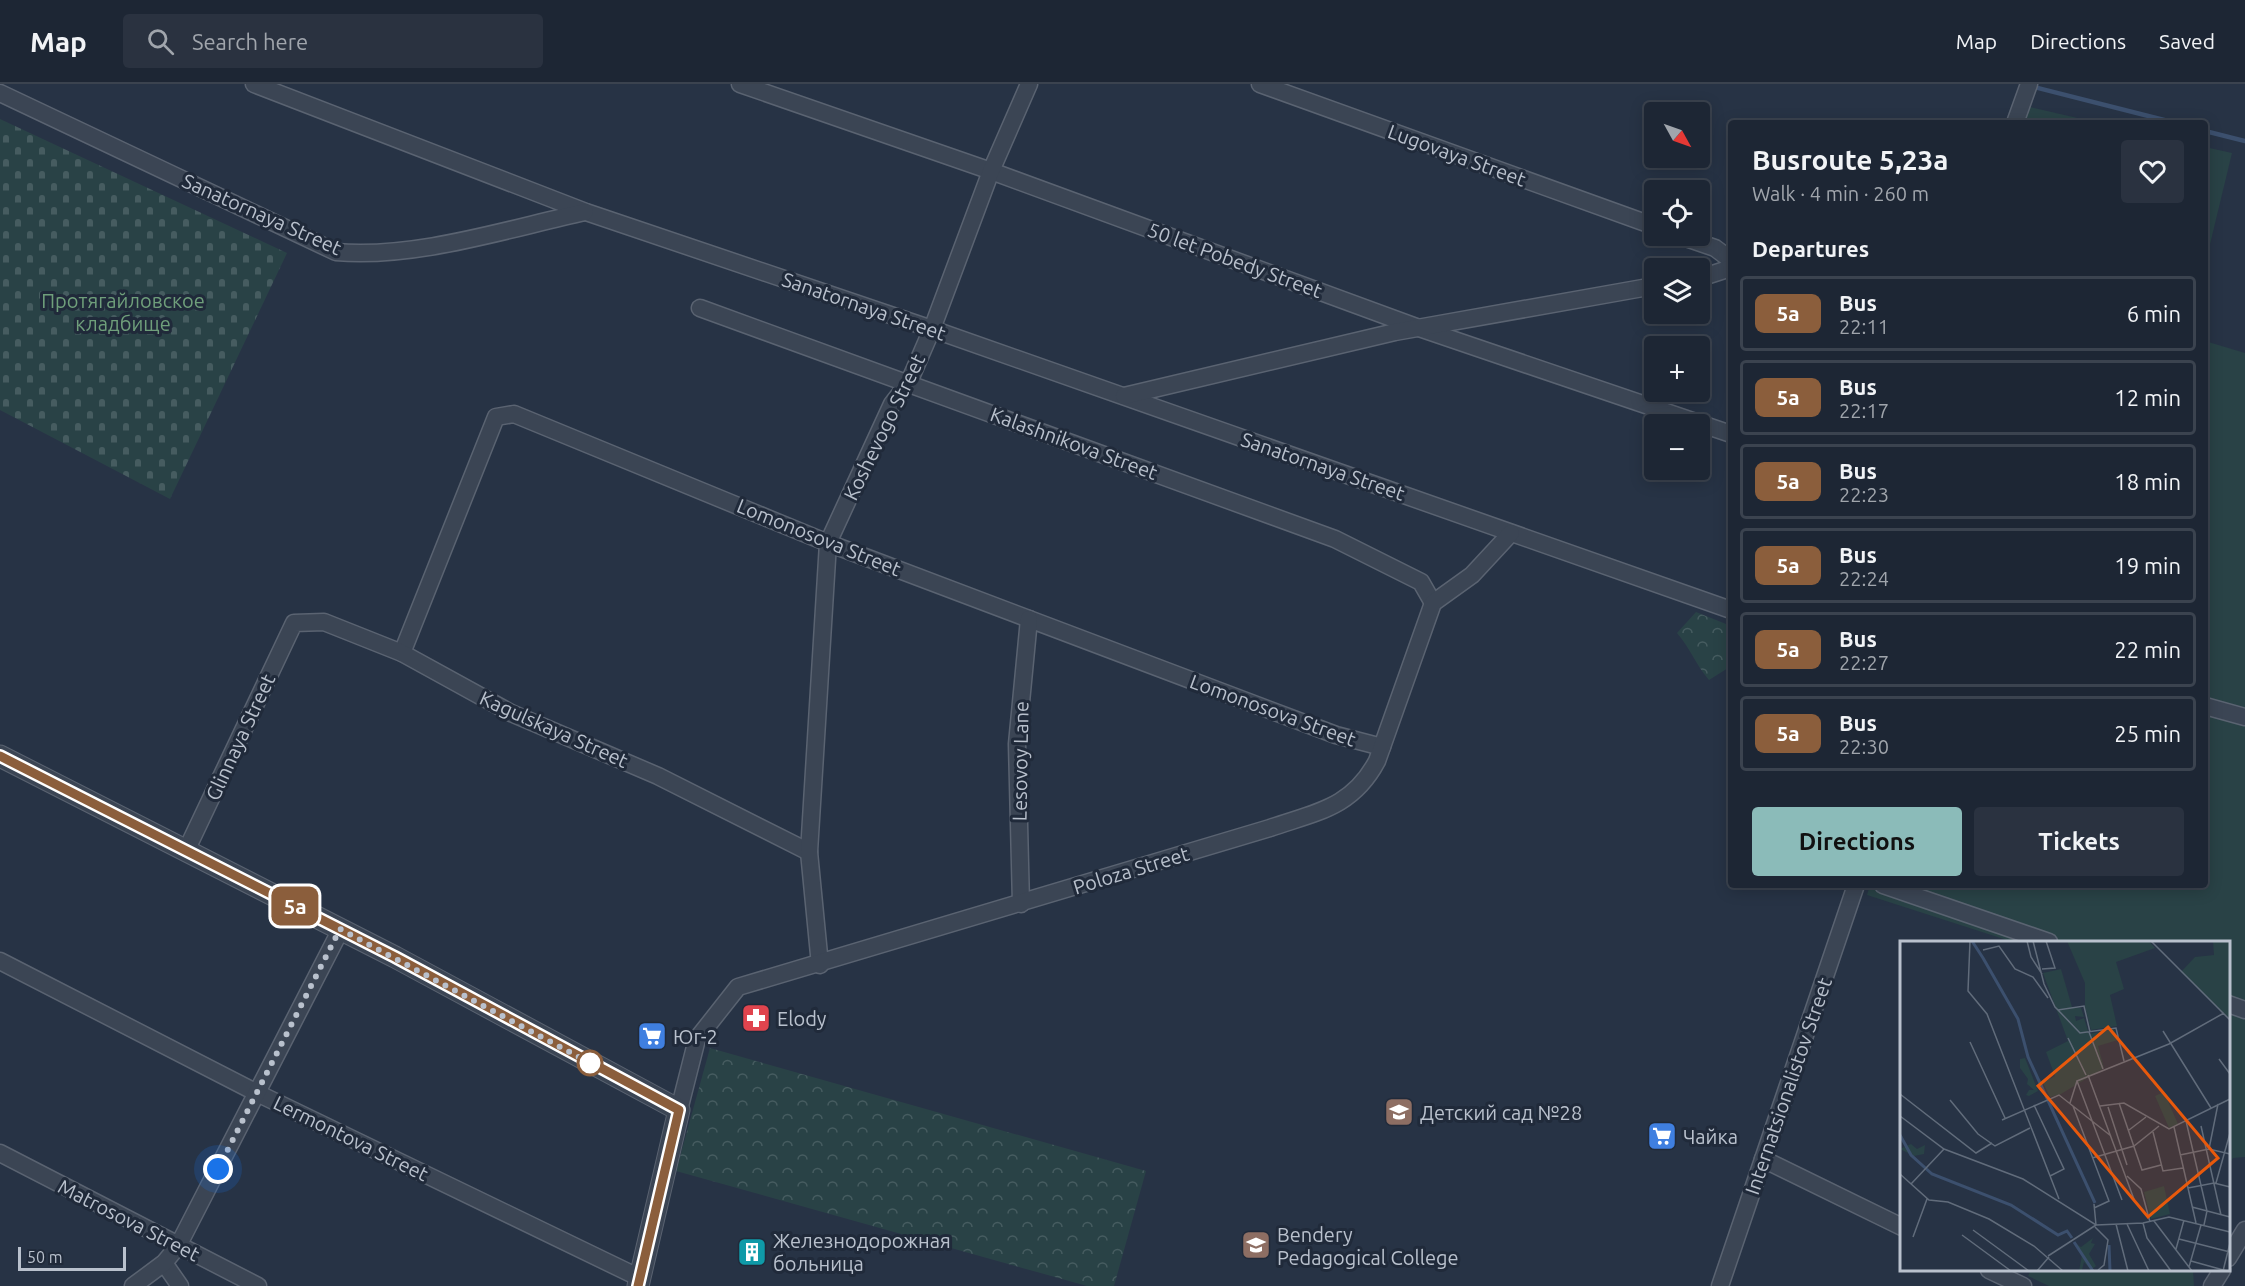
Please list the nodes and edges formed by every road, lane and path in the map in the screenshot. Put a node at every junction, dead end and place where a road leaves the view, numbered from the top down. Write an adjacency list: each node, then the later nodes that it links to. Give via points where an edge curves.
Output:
1 (254, 84): 9 (street)
2 (740, 84): 8 (street, 50 let Pobedy Street)
3 (1029, 84): 8 (street, Koshevogo Street)
4 (1260, 84): 10 (street, Lugovaya Street)
5 (2029, 84): 7 (street)
6 (0, 93): 9 (street, Sanatornaya Street, via 336,252 371,255 420,248)
7 (2016, 120)
8 (991, 171): 17 (street, 50 let Pobedy Street); 18 (street, Koshevogo Street)
9 (586, 212): 18 (street, Sanatornaya Street)
10 (1644, 222)
11 (1709, 246): 12 (street)
12 (1728, 258)
13 (1728, 269): 14 (street)
14 (1710, 275)
15 (1644, 288): 17 (street)
16 (700, 308): 19 (street, Kalashnikova Street)
17 (1419, 328): 20 (street); 21 (street, 50 let Pobedy Street)
18 (932, 329): 19 (street, Koshevogo Street); 20 (street, Sanatornaya Street)
19 (909, 382): 23 (street, Koshevogo Street, via 892,404); 24 (street, Kalashnikova Street, via 1335,539 1421,582)
20 (1123, 396): 22 (street, Sanatornaya Street)
21 (1728, 433)
22 (1511, 533): 24 (street, via 1472,575); 25 (street, Sanatornaya Street)
23 (828, 543): 26 (street, Lomonosova Street); 28 (street, Lomonosova Street, via 514,414 496,417); 34 (street, Koshevogo Street)
24 (1433, 603): 31 (street, Poloza Street)
25 (1728, 609)
26 (1029, 619): 31 (street, Lomonosova Street); 37 (street, Lesovoy Lane, via 1017,744)
27 (294, 623): 28 (street, Kagulskaya Street, via 324,622); 33 (street, Glinnaya Street)
28 (402, 653): 34 (street, Kagulskaya Street, via 510,713 658,776)
29 (2208, 707): 30 (street)
30 (2245, 717)
31 (1380, 754): 37 (street, Poloza Street, via 1366,781 1341,803)
32 (0, 756): 33 (street)
33 (186, 851): 38 (street)
34 (809, 852): 41 (street, Koshevogo Street)
35 (1855, 888): 47 (street, Internatsionalistov Street)
36 (1892, 888): 39 (street)
37 (1021, 904): 41 (street, Poloza Street)
38 (340, 929): 44 (street); 45 (street)
39 (2046, 941)
40 (0, 961): 44 (street, Lermontova Street)
41 (820, 965): 45 (street, Poloza Street, via 738,987 697,1039)
42 (2230, 1005): 43 (street)
43 (2245, 1010)
44 (257, 1093): 50 (street); 55 (street, Lermontova Street)
45 (679, 1110): 55 (street)
46 (0, 1153): 50 (street, Matrosova Street)
47 (1763, 1159): 48 (street); 59 (street, Internatsionalistov Street)
48 (1900, 1226)
49 (2245, 1230): 51 (street)
50 (178, 1246): 52 (street); 58 (street, Matrosova Street)
51 (2230, 1256)
52 (164, 1263): 56 (street); 57 (street)
53 (1993, 1271): 60 (street)
54 (2221, 1271): 61 (street)
55 (639, 1282)
56 (133, 1286)
57 (180, 1286)
58 (258, 1286)
59 (1720, 1286)
60 (2023, 1286)
61 (2212, 1286)

